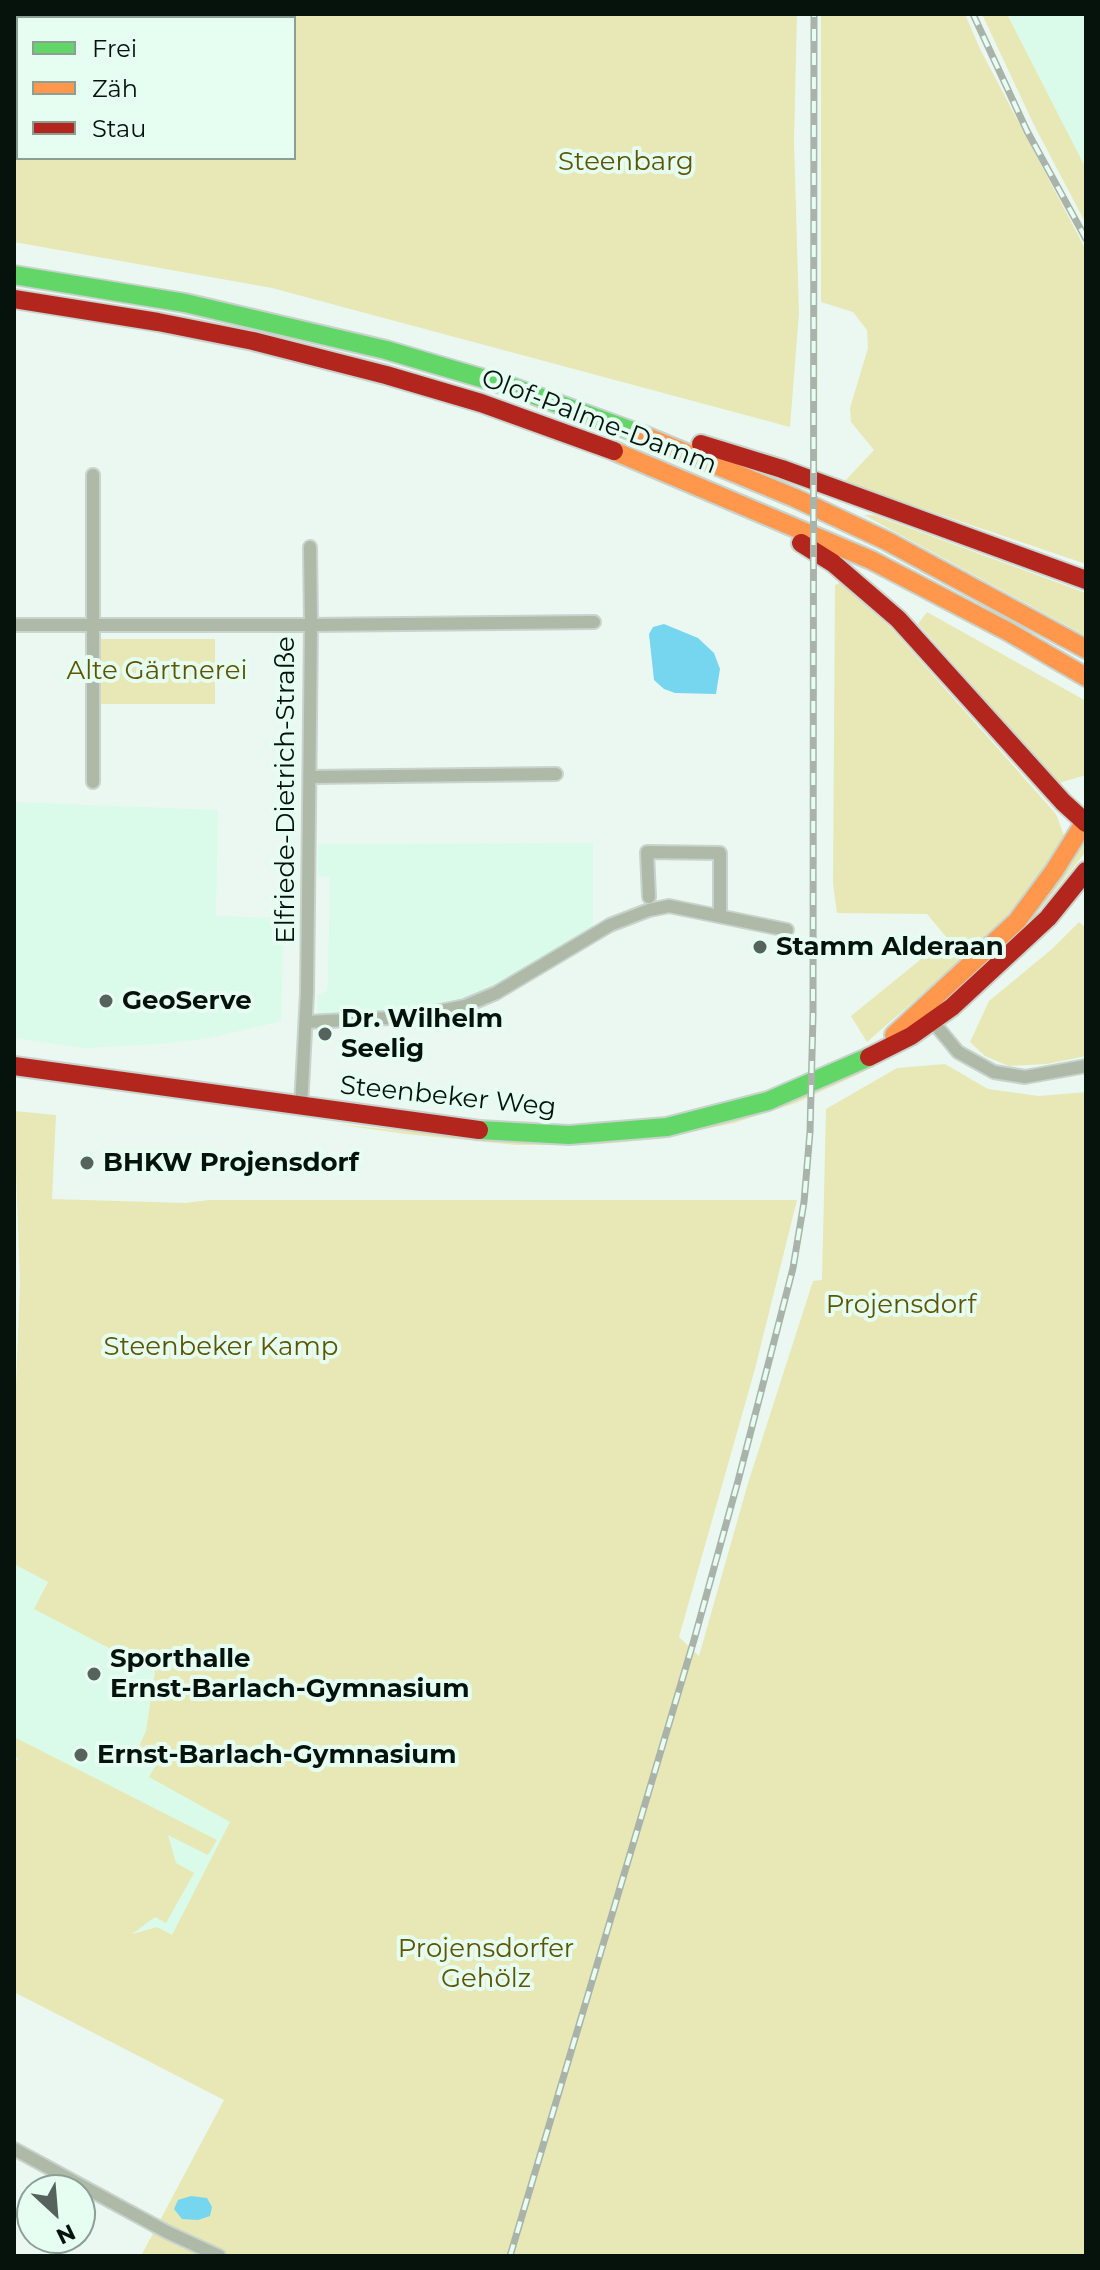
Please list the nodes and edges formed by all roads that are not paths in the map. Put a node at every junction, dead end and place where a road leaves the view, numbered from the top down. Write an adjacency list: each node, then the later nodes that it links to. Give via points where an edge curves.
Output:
1 (14, 275): 3 (main road, Olof-Palme-Damm, via 185,303 386,350 512,387)
2 (14, 299): 5 (main road, Olof-Palme-Damm, via 226,336 386,375 589,440)
3 (643, 435): 7 (main road, via 709,445); 12 (main road, Olof-Palme-Damm, via 887,541)
4 (93, 475): 10 (street)
5 (745, 507): 13 (main road, Olof-Palme-Damm, via 871,560); 17 (main road, via 833,563 898,619)
6 (310, 547): 11 (street)
7 (1086, 580)
8 (594, 622): 11 (street)
9 (14, 625): 10 (street, Elfriede-Dietrich-Straße)
10 (94, 625): 11 (street, Elfriede-Dietrich-Straße); 16 (street)
11 (311, 625): 15 (street, Elfriede-Dietrich-Straße)
12 (1086, 649)
13 (1086, 677)
14 (556, 774): 15 (street)
15 (310, 777): 23 (street, Elfriede-Dietrich-Straße)
16 (93, 782)
17 (1086, 822): 22 (main road, Steenbeker Weg, via 1017,921)
18 (1086, 871): 22 (main road, Steenbeker Weg, via 1062,902 973,989)
19 (649, 897): 20 (street, via 647,852 720,853)
20 (720, 916): 21 (street); 23 (street, via 669,906 639,914 610,925 496,993 452,1009 411,1017)
21 (787, 930)
22 (928, 1016): 25 (street, via 958,1052 994,1072 1025,1077); 26 (main road, Steenbeker Weg, via 899,1042 807,1086 667,1127 569,1135 481,1131)
23 (306, 1022): 26 (street, Elfriede-Dietrich-Straße)
24 (14, 1066): 26 (main road, Steenbeker Weg)
25 (1086, 1066)
26 (301, 1106)
27 (14, 2149): 28 (street)
28 (219, 2256)

